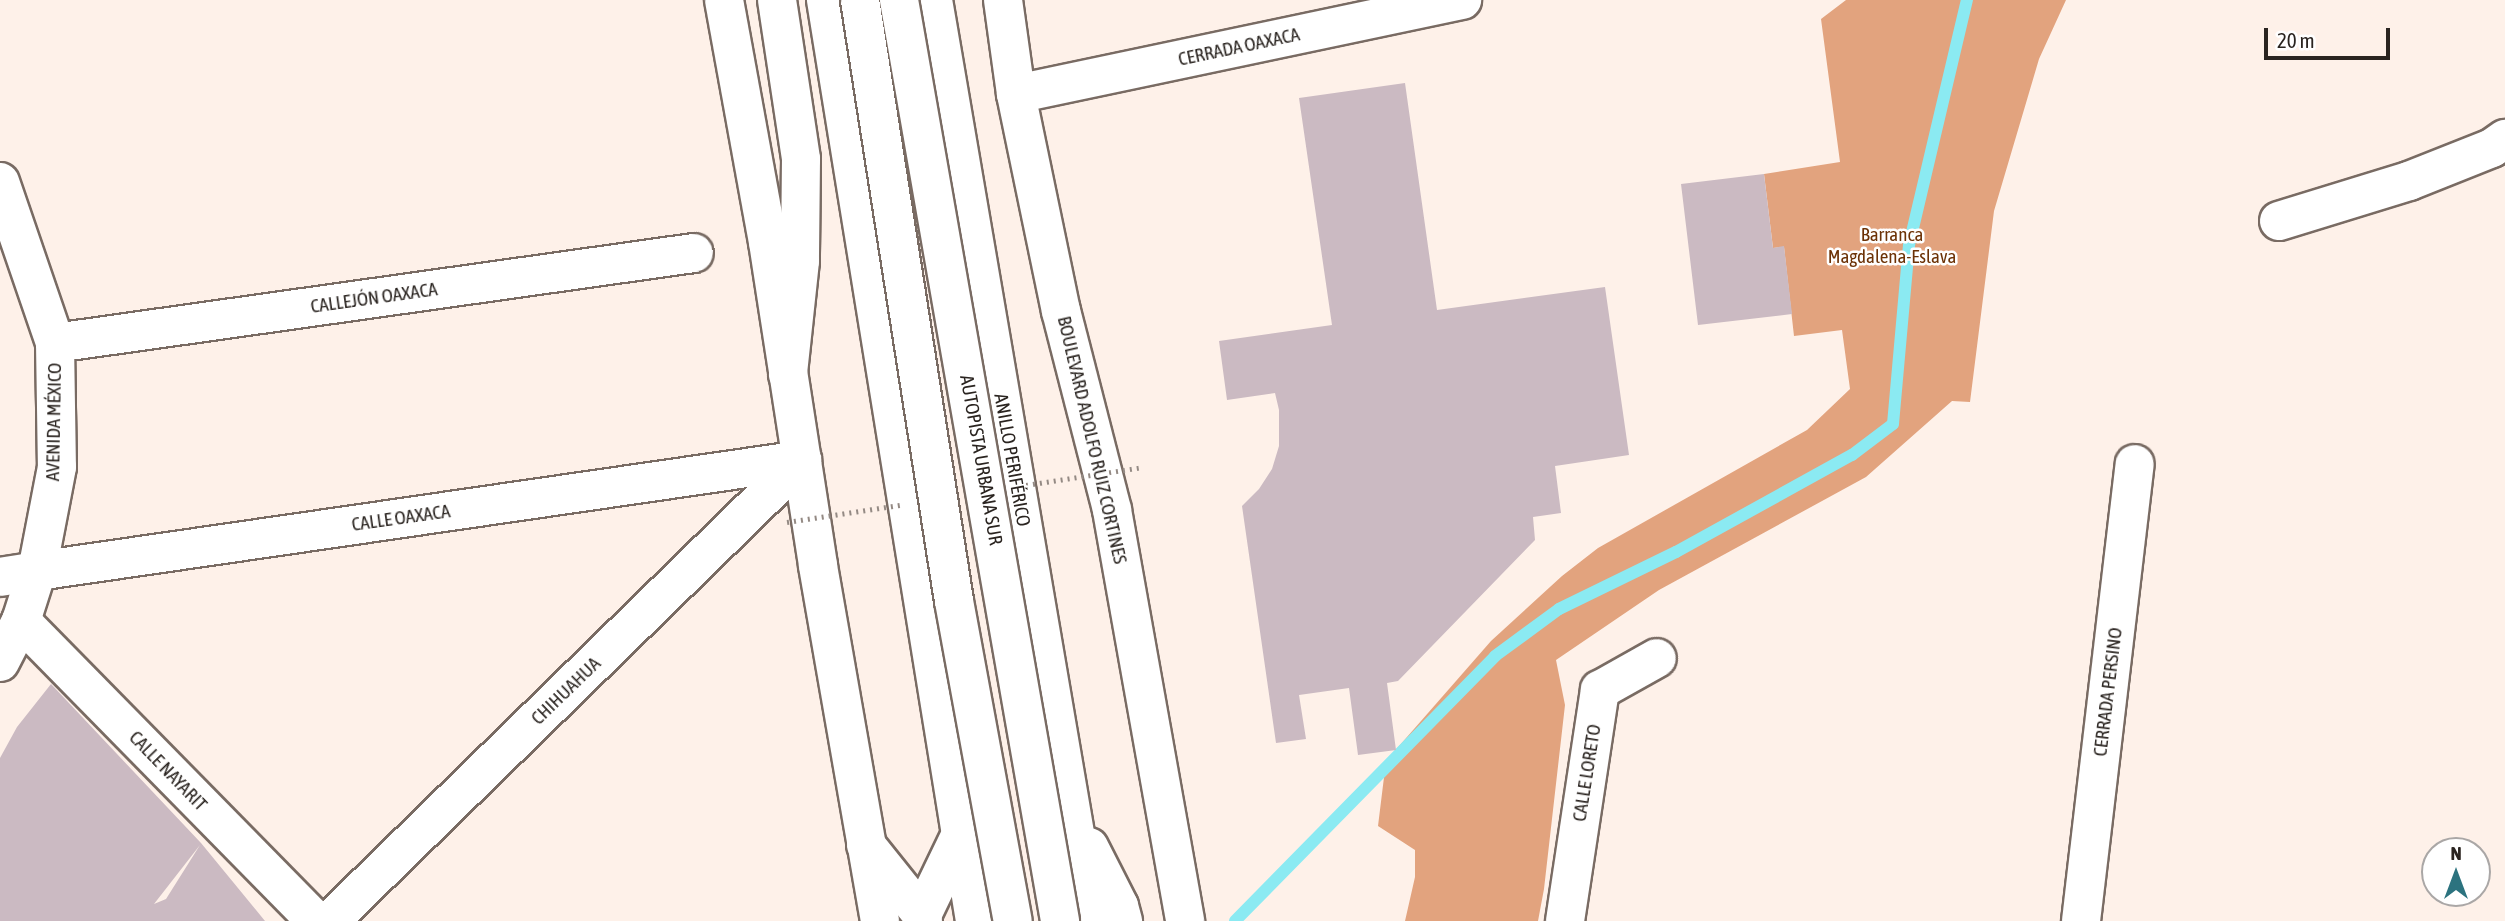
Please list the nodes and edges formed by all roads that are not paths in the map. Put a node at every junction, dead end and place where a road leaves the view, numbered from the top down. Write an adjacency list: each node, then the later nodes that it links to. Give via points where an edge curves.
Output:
1 (724, 0): 17 (main road)
2 (777, 0): 17 (main road, via 801,159 800,261)
3 (826, 0): 26 (main road)
4 (860, 0): 33 (main road, bridge, via 954,601)
5 (899, 0): 34 (main road, AUTOPISTA URBANA SUR, bridge)
6 (933, 0): 12 (main road, ANILLO PERIFÉRICO)
7 (960, 0): 12 (main road)
8 (1003, 0): 10 (main road, BOULEVARD ADOLFO RUIZ CORTINES)
9 (1461, 0): 10 (main road, CERRADA OAXACA)
10 (1016, 94): 37 (main road, BOULEVARD ADOLFO RUIZ CORTINES, via 1061,311 1112,510)
11 (2505, 139): 14 (main road, via 2409,181)
12 (965, 176): 25 (main road, ANILLO PERIFÉRICO)
13 (0, 182): 16 (main road, AVENIDA MÉXICO)
14 (2279, 220)
15 (694, 253): 16 (main road, CALLEJÓN OAXACA)
16 (55, 343): 20 (main road, AVENIDA MÉXICO, via 57,467)
17 (789, 374): 18 (main road)
18 (802, 460): 20 (main road, CALLE OAXACA); 27 (main road); 30 (main road, CHIHUAHUA)
19 (2135, 464): 39 (main road, CERRADA PERSINO)
20 (37, 571): 21 (main road, CALLE OAXACA); 22 (main road, AVENIDA MÉXICO)
21 (0, 577)
22 (21, 621): 24 (main road, AVENIDA MÉXICO); 29 (main road, CALLE NAYARIT)
23 (1657, 659): 38 (main road, CALLE LORETO, via 1600,690)
24 (0, 662)
25 (1072, 813): 35 (main road, ANILLO PERIFÉRICO); 36 (main road)
26 (960, 836): 28 (main road); 32 (main road)
27 (866, 845): 28 (main road); 31 (main road)
28 (923, 918)
29 (316, 921)
30 (330, 921)
31 (880, 921)
32 (975, 921)
33 (1013, 921)
34 (1060, 921)
35 (1090, 921)
36 (1123, 921)
37 (1185, 921)
38 (1565, 921)
39 (2081, 921)

